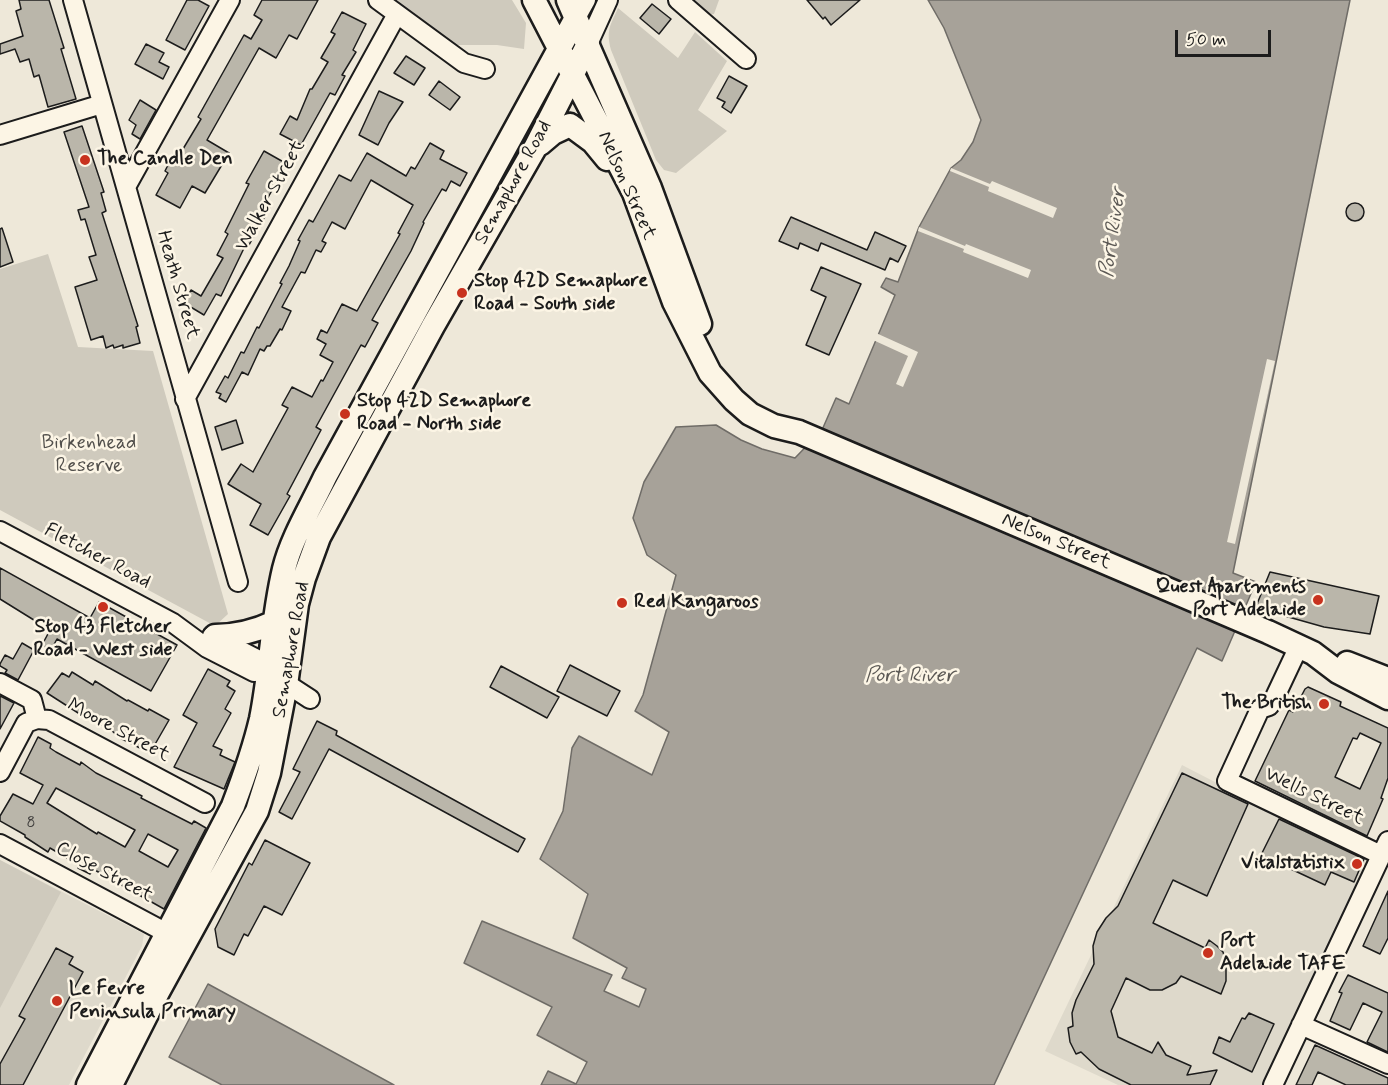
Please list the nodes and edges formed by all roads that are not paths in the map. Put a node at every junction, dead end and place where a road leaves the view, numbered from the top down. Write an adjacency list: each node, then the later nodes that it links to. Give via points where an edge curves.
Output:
1 (73, 0): 14 (street, Heath Street)
2 (230, 0): 17 (street)
3 (378, 0): 8 (street)
4 (534, 0): 10 (main road, Nelson Street)
5 (608, 0): 9 (street, Semaphore Road)
6 (678, 0): 11 (street)
7 (577, 6): 9 (main road, Nelson Street); 10 (main road, Semaphore Road)
8 (397, 14): 12 (street, via 464,63); 19 (street, Walker Street)
9 (588, 44): 13 (main road, Semaphore Road); 20 (main road, Nelson Street, via 650,188 704,334 732,379)
10 (559, 49): 13 (main road, Nelson Street); 23 (main road, Semaphore Road, via 320,488 285,567)
11 (746, 59)
12 (485, 69)
13 (572, 75): 16 (main road, Semaphore Road); 18 (main road, Nelson Street)
14 (102, 104): 15 (street); 17 (street, Heath Street)
15 (0, 135)
16 (535, 148): 18 (main road, via 552,133 570,125 593,142); 30 (main road, Semaphore Road, via 319,537 297,604)
17 (126, 187): 19 (street, Heath Street)
18 (634, 193): 20 (main road, Nelson Street, via 674,302 710,373 750,414)
19 (185, 399): 22 (street, Heath Street)
20 (799, 432): 26 (main road, Nelson Street)
21 (0, 531): 24 (street, Fletcher Road)
22 (238, 582)
23 (275, 622): 25 (main road, via 260,629); 27 (main road, Semaphore Road)
24 (173, 623): 25 (street, Fletcher Road); 27 (street, Fletcher Road, via 216,653 254,672)
25 (215, 636): 27 (street, Fletcher Road, via 261,661)
26 (1306, 650): 28 (main road, Nelson Street); 31 (main road, Nelson Street); 37 (street, Wells Street, via 1269,706 1260,709 1227,781)
27 (267, 671): 30 (street, Fletcher Road); 38 (main road, Semaphore Road, via 261,718 247,770)
28 (1388, 679)
29 (0, 683): 33 (street, via 32,700)
30 (286, 685): 32 (street, Fletcher Road); 38 (main road, Semaphore Road, via 269,773 257,811)
31 (1388, 698)
32 (310, 699)
33 (38, 719): 34 (street, Moore Street, via 26,723); 35 (street, Moore Street, via 49,720)
34 (0, 772)
35 (205, 803)
36 (0, 844): 38 (street, Close Street)
37 (1385, 848): 39 (street)
38 (176, 938): 41 (main road, Semaphore Road); 42 (main road, Semaphore Road, via 158,992)
39 (1301, 1025): 40 (street); 43 (street)
40 (1388, 1064)
41 (88, 1085)
42 (111, 1085)
43 (1273, 1085)

